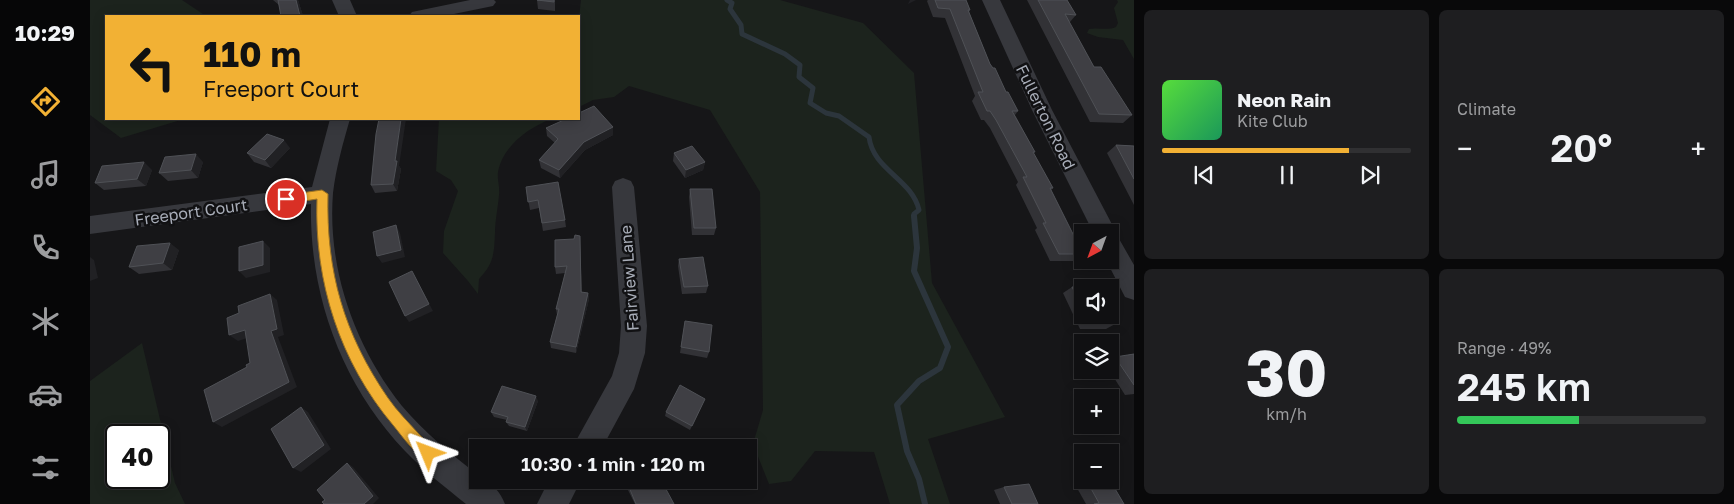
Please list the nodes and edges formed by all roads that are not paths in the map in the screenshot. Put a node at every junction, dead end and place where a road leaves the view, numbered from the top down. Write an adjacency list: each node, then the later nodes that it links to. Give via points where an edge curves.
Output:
1 (341, 0): 4 (street)
2 (991, 0): 10 (street, Fullerton Road)
3 (487, 2): 5 (street)
4 (348, 15)
5 (423, 15)
6 (340, 120): 8 (street)
7 (623, 187): 13 (street, Fairview Lane, via 634,326 632,353 624,380)
8 (322, 194): 9 (street, Freeport Court); 15 (street, via 322,227 330,292 361,368 384,404 414,440)
9 (90, 224)
10 (1100, 224)
11 (1119, 261): 12 (street)
12 (1134, 289)
13 (591, 439)
14 (561, 489): 16 (street)
15 (490, 504)
16 (552, 504)

